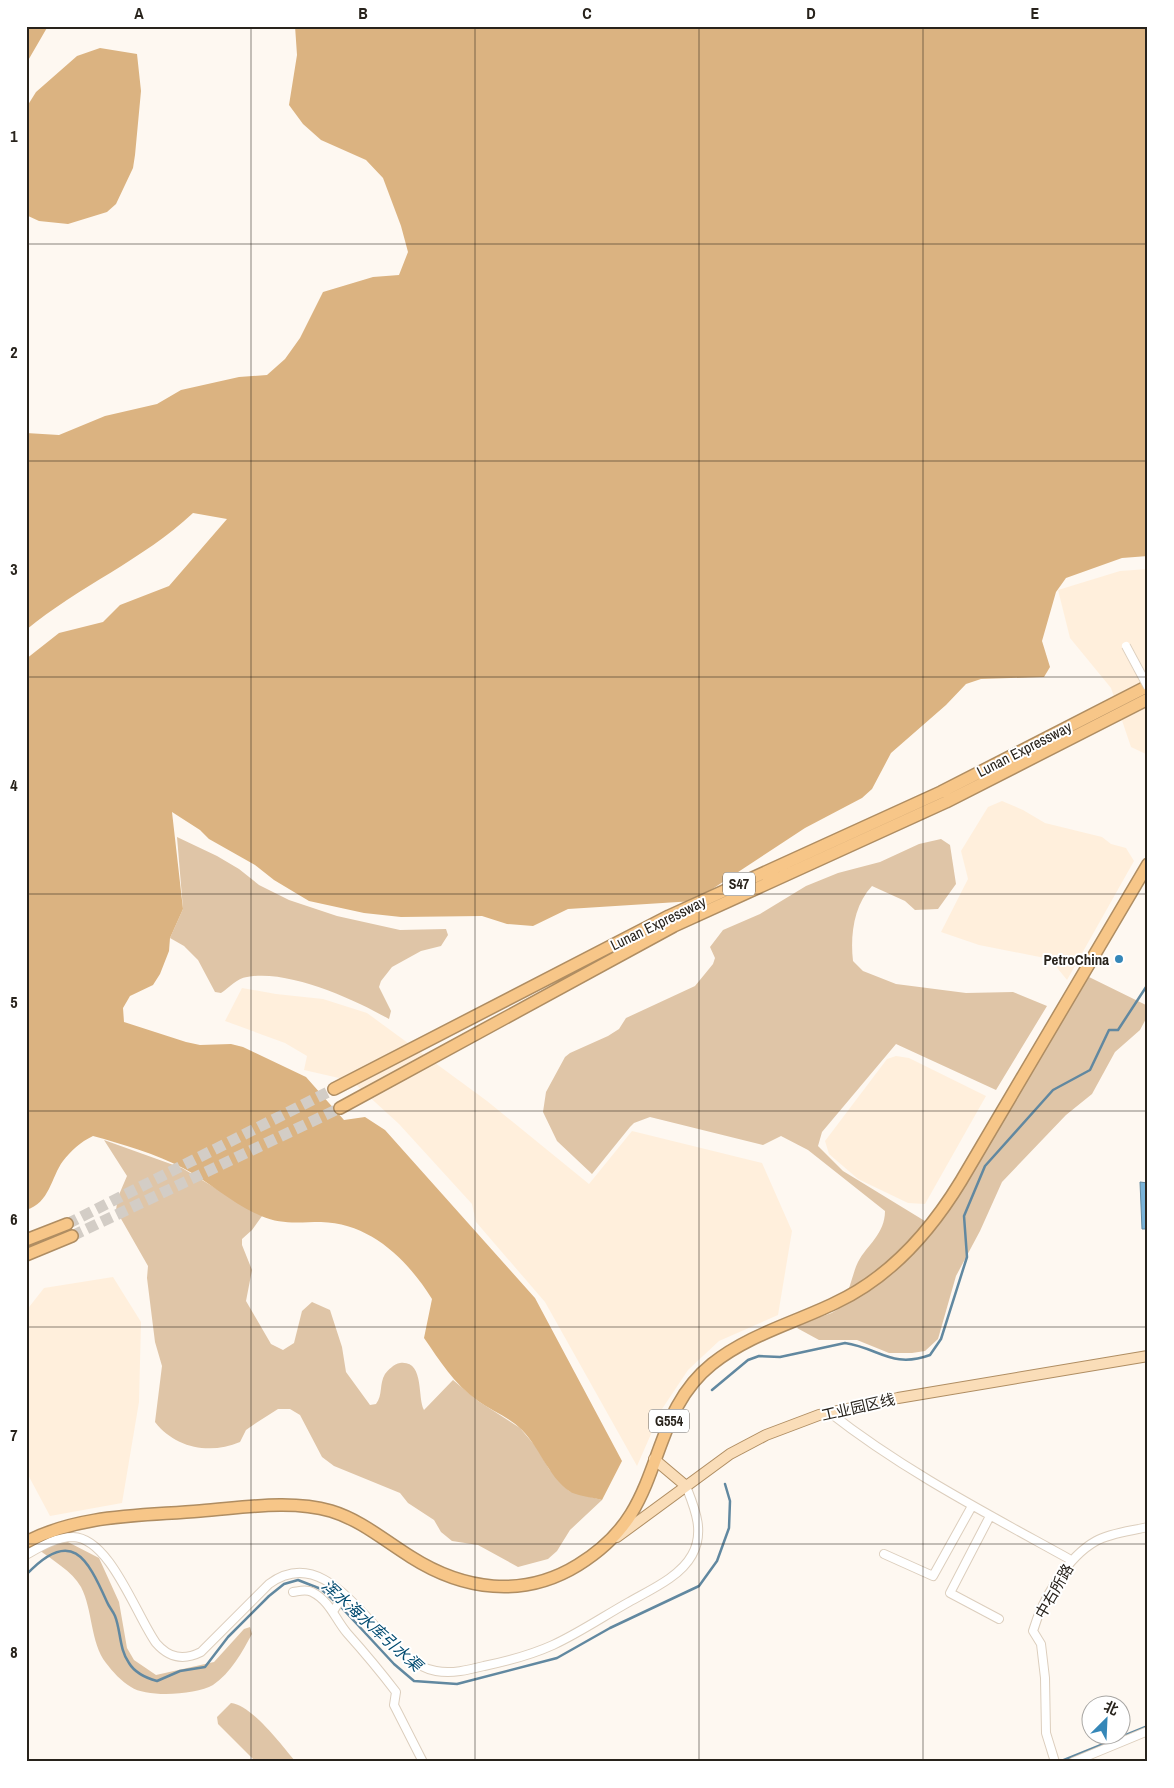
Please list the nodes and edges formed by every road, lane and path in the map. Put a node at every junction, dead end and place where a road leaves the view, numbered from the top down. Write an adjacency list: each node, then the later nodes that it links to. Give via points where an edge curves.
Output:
1 (1126, 646): 2 (street, bridge)
2 (1148, 686): 5 (highway, Lunan Expressway / S47, via 941,792 669,916)
3 (1148, 699): 6 (highway, Lunan Expressway / S47, via 946,802 674,926)
4 (1148, 864): 13 (highway, G554, via 961,1181 931,1224 898,1261 861,1289 752,1339 710,1366 678,1403)
5 (334, 1089)
6 (340, 1108)
7 (67, 1224): 9 (highway)
8 (72, 1236): 10 (highway)
9 (26, 1240)
10 (26, 1255)
11 (1148, 1356): 12 (main road, 工业园区线)
12 (829, 1412): 14 (main road, 工业园区线, via 746,1445); 15 (street, via 871,1445)
13 (654, 1459): 14 (main road); 19 (highway, G554, via 632,1513)
14 (686, 1486): 19 (main road, 工业园区线); 24 (street, via 698,1524 696,1545 686,1563 652,1588 569,1637 534,1653 457,1672 427,1669 399,1650)
15 (972, 1506): 16 (street); 20 (street, via 932,1576)
16 (990, 1516): 22 (street); 26 (street, via 950,1593)
17 (1148, 1527): 22 (street, 中右所路, via 1098,1540)
18 (26, 1542): 19 (highway, G554, via 60,1528 102,1519 255,1507 304,1507 330,1511 352,1520 446,1576 470,1584 495,1587 530,1585 553,1578 580,1564)
19 (603, 1546)
20 (884, 1554)
21 (26, 1555): 24 (street, via 67,1538 81,1538 92,1543 109,1561 156,1643 165,1653 177,1657 195,1655 208,1647 269,1584 282,1576 310,1575 326,1581)
22 (1071, 1560): 28 (street, 中右所路, via 1038,1612 1033,1630 1041,1644 1046,1733)
23 (293, 1592): 25 (street, via 311,1592)
24 (344, 1594): 25 (street)
25 (336, 1607): 29 (street, via 345,1631 396,1692 394,1705)
26 (999, 1619)
27 (1148, 1731): 30 (street)
28 (1055, 1761)
29 (423, 1762)
30 (1072, 1762)

